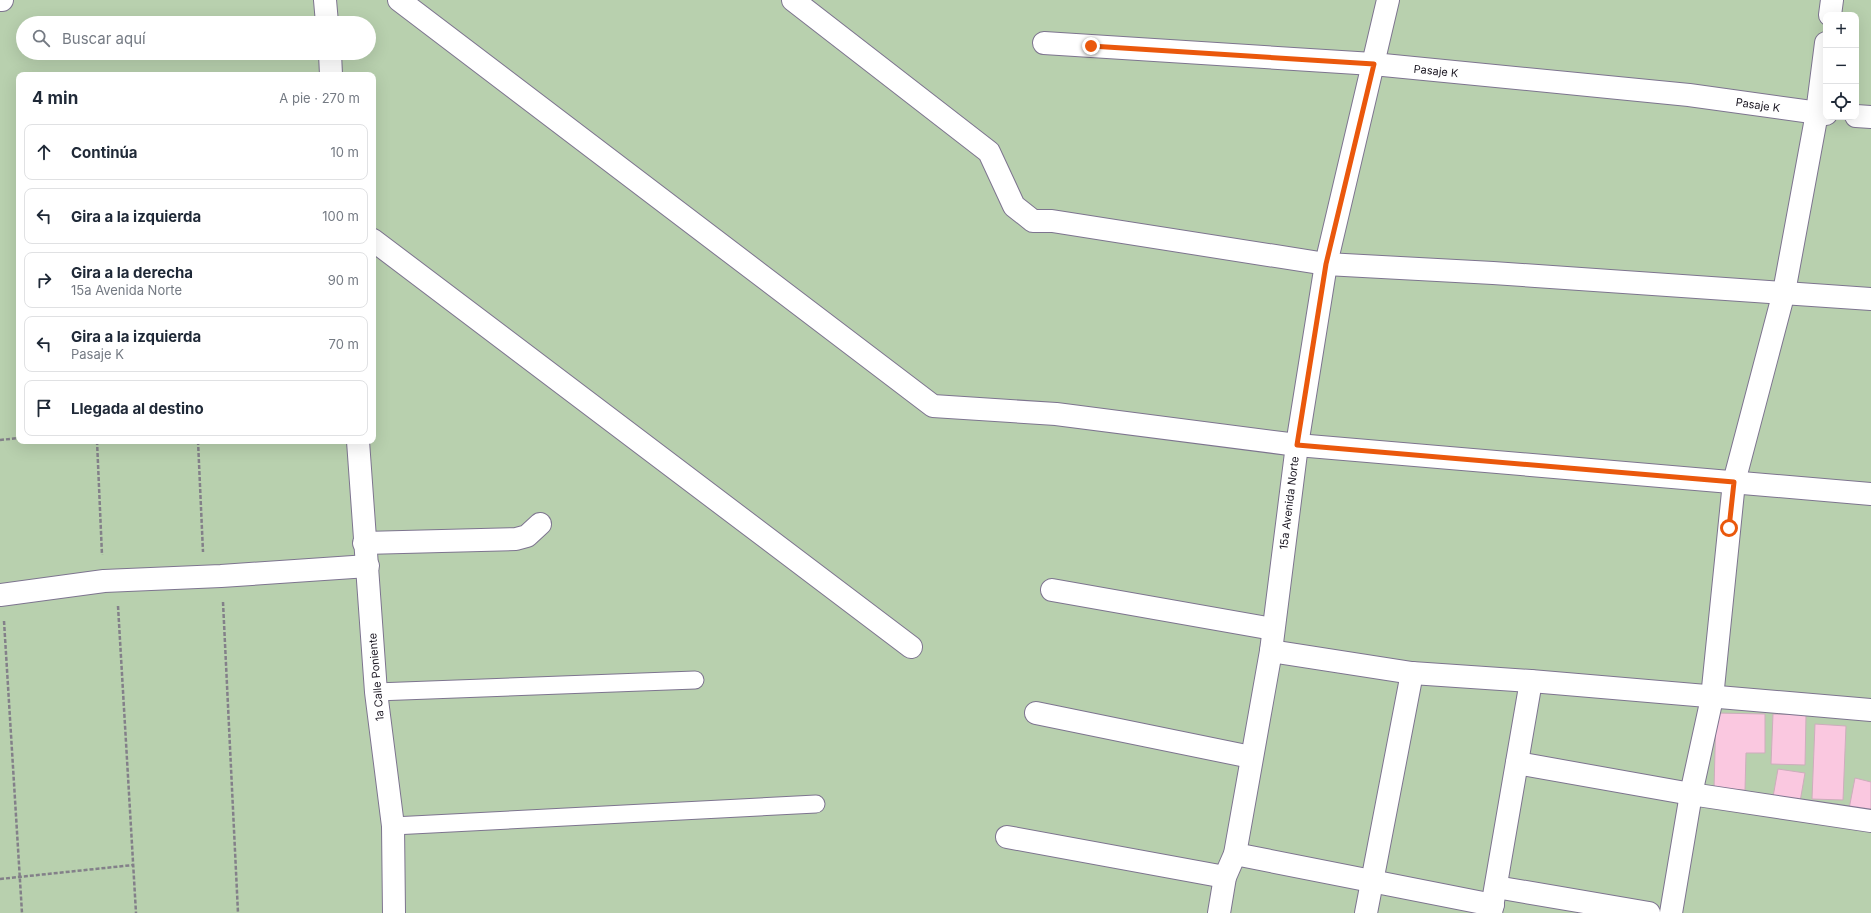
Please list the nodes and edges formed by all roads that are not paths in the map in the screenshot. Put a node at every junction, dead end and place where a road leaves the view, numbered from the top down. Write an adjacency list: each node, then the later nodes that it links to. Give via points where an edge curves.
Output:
1 (325, 0): 7 (street)
2 (399, 0): 21 (street, via 933,406 1056,414)
3 (793, 0): 17 (street, via 989,152 1014,206 1033,222 1052,222)
4 (1388, 0): 11 (street, 15a Avenida Norte)
5 (1832, 0): 6 (street)
6 (1830, 12)
7 (326, 16)
8 (1044, 43): 11 (street, Pasaje K)
9 (1826, 48): 13 (street)
10 (331, 60): 12 (street)
11 (1374, 64): 13 (street, Pasaje K, via 1689,95); 17 (street, 15a Avenida Norte)
12 (332, 72)
13 (1822, 114): 18 (street)
14 (1859, 116): 15 (street)
15 (1871, 117)
16 (376, 242): 30 (street)
17 (1326, 264): 18 (street); 21 (street, 15a Avenida Norte)
18 (1784, 292): 19 (street); 22 (street)
19 (1871, 299)
20 (358, 444): 25 (street, 1a Calle Poniente)
21 (1297, 445): 22 (street); 29 (street, 15a Avenida Norte)
22 (1734, 482): 23 (street); 36 (street)
23 (1871, 494)
24 (540, 524): 25 (street, via 526,536 516,539)
25 (364, 543): 26 (street, 1a Calle Poniente)
26 (368, 566): 28 (street, via 110,581); 35 (street, 1a Calle Poniente)
27 (1052, 590): 29 (street)
28 (1, 595)
29 (1273, 629): 31 (street, 15a Avenida Norte)
30 (911, 647)
31 (1271, 651): 32 (street); 39 (street, 15a Avenida Norte)
32 (1412, 673): 34 (street); 48 (street)
33 (695, 680): 35 (street)
34 (1531, 681): 36 (street); 40 (street)
35 (376, 692): 44 (street, 1a Calle Poniente)
36 (1712, 698): 37 (street); 41 (street)
37 (1871, 710)
38 (1036, 713): 39 (street)
39 (1251, 757): 46 (street, 15a Avenida Norte)
40 (1517, 762): 41 (street); 49 (street)
41 (1691, 794): 43 (street); 54 (street)
42 (816, 804): 44 (street)
43 (1871, 821)
44 (393, 826): 50 (street, 1a Calle Poniente)
45 (1007, 837): 47 (street)
46 (1235, 854): 47 (street, 15a Avenida Norte); 48 (street)
47 (1225, 877): 51 (street, 15a Avenida Norte)
48 (1372, 881): 49 (street); 52 (street)
49 (1493, 902): 53 (street)
50 (394, 913)
51 (1219, 913)
52 (1366, 913)
53 (1649, 913)
54 (1671, 913)

